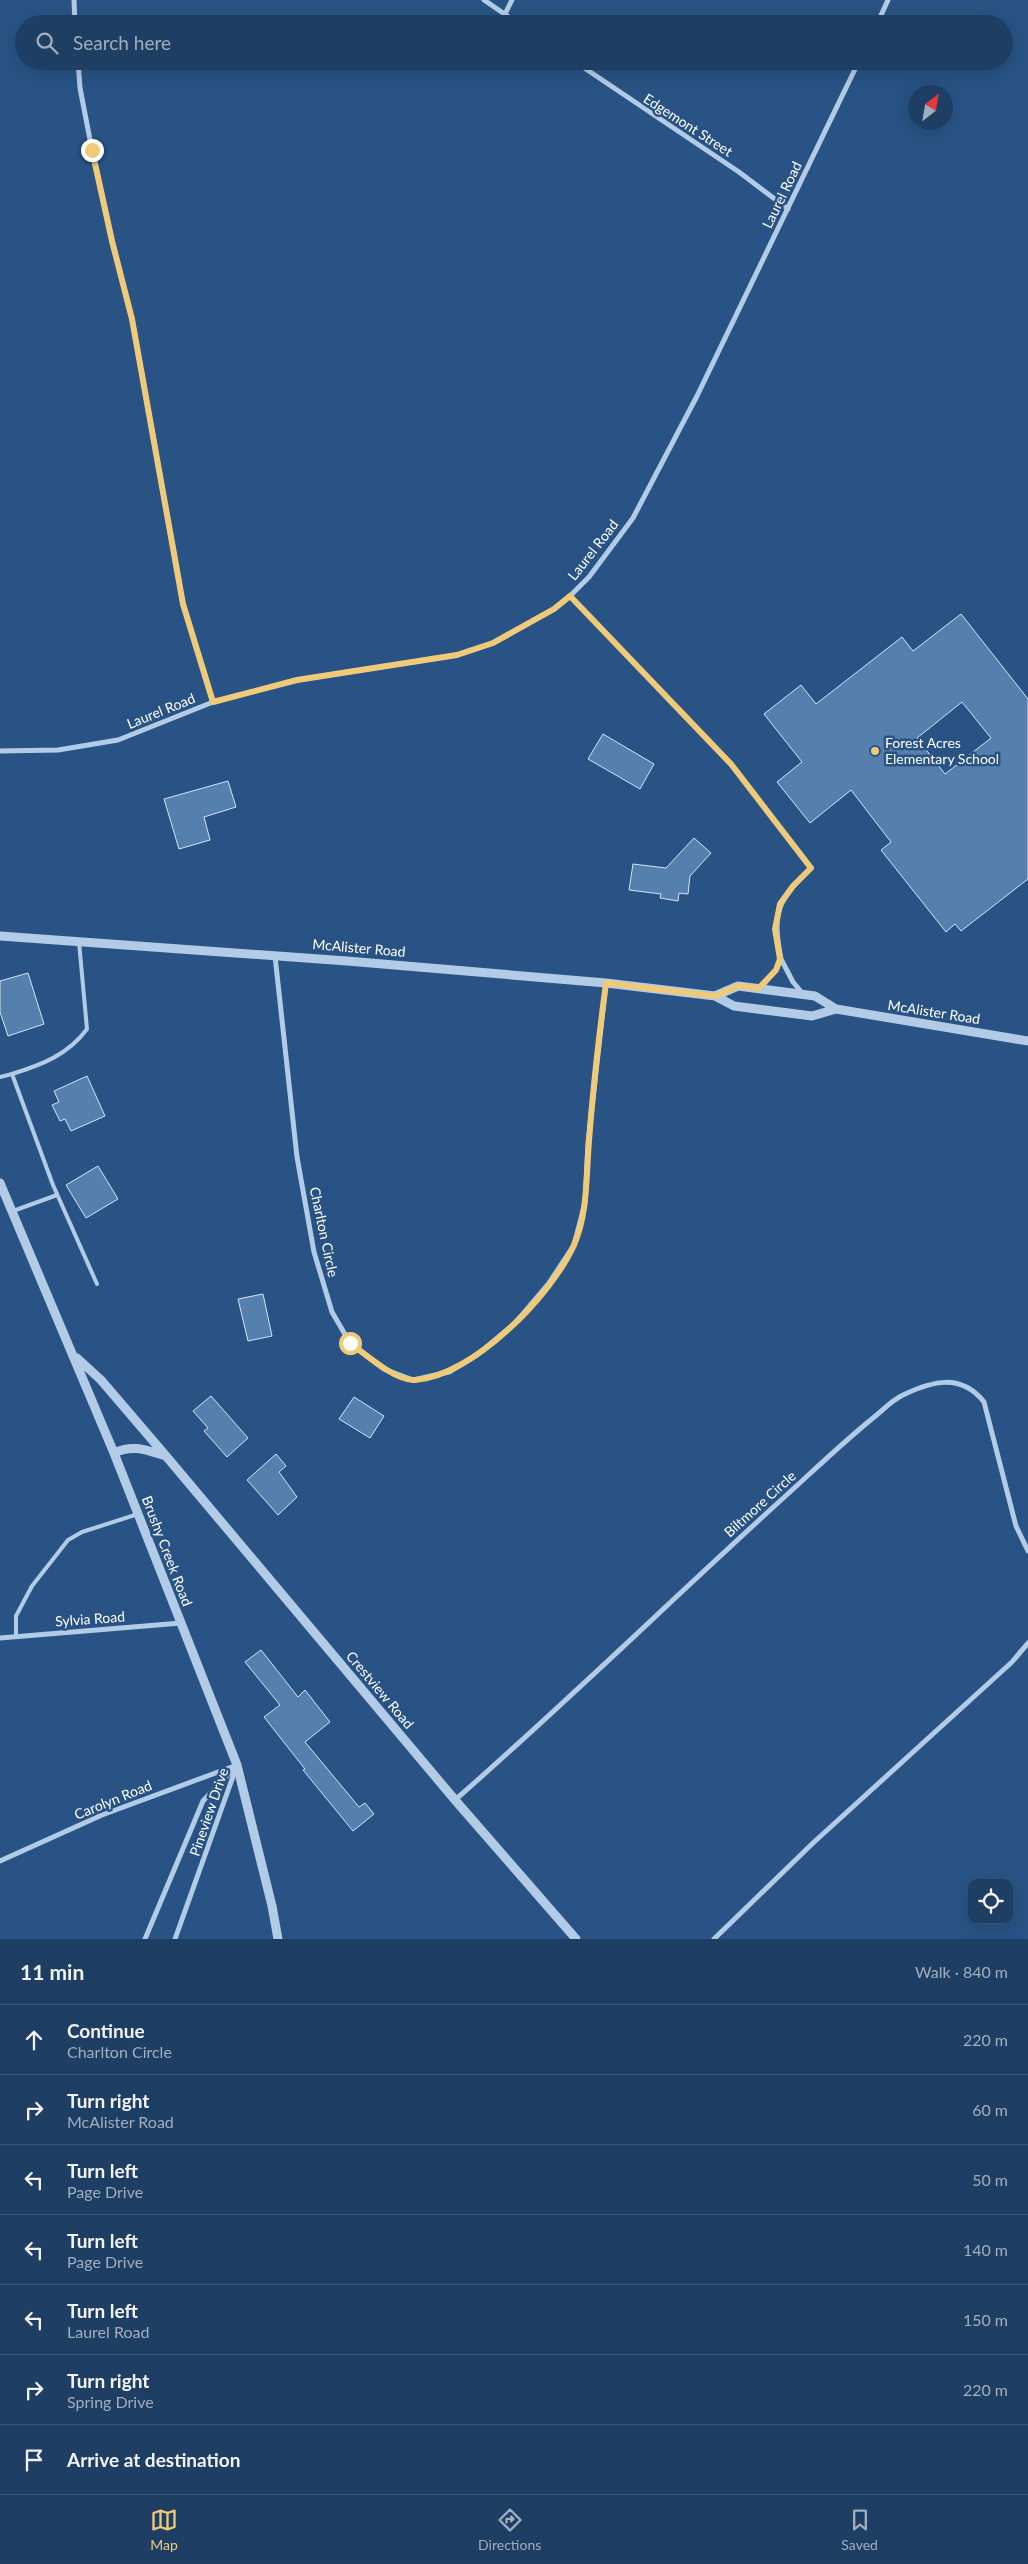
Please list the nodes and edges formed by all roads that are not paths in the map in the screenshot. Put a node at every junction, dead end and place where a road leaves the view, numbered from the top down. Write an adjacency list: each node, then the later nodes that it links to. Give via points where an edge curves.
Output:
1 (74, 0): 6 (street)
2 (484, 0): 5 (street)
3 (512, 0): 5 (street)
4 (888, 0): 7 (street)
5 (505, 14)
6 (75, 15)
7 (881, 15)
8 (79, 70): 13 (street, via 92,150 132,319 183,604)
9 (587, 70): 11 (street, Edgemont Street, via 739,172)
10 (855, 70): 11 (street, Laurel Road)
11 (788, 209): 12 (street, Laurel Road, via 697,396 633,518 589,577)
12 (570, 596): 13 (street, Laurel Road, via 554,609 493,643 457,655 297,680); 18 (street, via 731,764 811,868 780,904 775,929)
13 (213, 702): 14 (street, Laurel Road, via 118,740 58,750)
14 (0, 751)
15 (0, 936): 16 (street, McAlister Road)
16 (79, 942): 17 (street, McAlister Road); 25 (lane, via 87,1029 78,1041 47,1063)
17 (275, 956): 19 (street, McAlister Road); 19 (street, Charlton Circle, via 297,1157 314,1252 332,1312 350,1343 384,1369 413,1380 448,1372 478,1356 515,1323 550,1283 574,1245 586,1203 588,1143)
18 (780, 959): 20 (street, via 776,970); 21 (street)
19 (606, 983): 22 (street, McAlister Road)
20 (759, 988): 21 (street, McAlister Road); 22 (street, McAlister Road, via 738,986)
21 (803, 994): 23 (street, McAlister Road, via 815,996)
22 (715, 996): 23 (street, McAlister Road, via 734,1006 812,1016)
23 (836, 1009): 24 (street, McAlister Road)
24 (1028, 1041)
25 (12, 1074): 26 (lane); 28 (lane)
26 (0, 1077)
27 (0, 1183): 29 (street, Brushy Creek Road)
28 (57, 1195): 29 (lane); 30 (lane)
29 (11, 1212): 31 (street, Brushy Creek Road)
30 (97, 1284)
31 (74, 1356): 32 (street, Brushy Creek Road); 33 (street, Crestview Road, via 101,1380)
32 (114, 1453): 33 (street, via 126,1447 137,1447); 34 (street, Brushy Creek Road)
33 (166, 1456): 41 (street, Crestview Road)
34 (138, 1514): 36 (street, Brushy Creek Road); 37 (lane, via 82,1532 68,1540 32,1586 16,1616)
35 (1028, 1551): 41 (street, Biltmore Circle, via 1016,1526 984,1402 975,1390 952,1382 933,1383 901,1396 794,1488)
36 (181, 1623): 37 (street, Sylvia Road); 40 (street, Brushy Creek Road)
37 (16, 1636): 38 (street, Sylvia Road)
38 (0, 1638)
39 (1028, 1643): 47 (street, via 1012,1662)
40 (237, 1765): 42 (street, Carolyn Road, via 102,1815); 43 (street, Pineview Drive, via 203,1801); 44 (street, Pineview Drive); 45 (street, Brushy Creek Road)
41 (455, 1800): 46 (street, Crestview Road)
42 (0, 1861)
43 (146, 1939)
44 (175, 1939)
45 (278, 1939)
46 (576, 1939)
47 (714, 1939)

